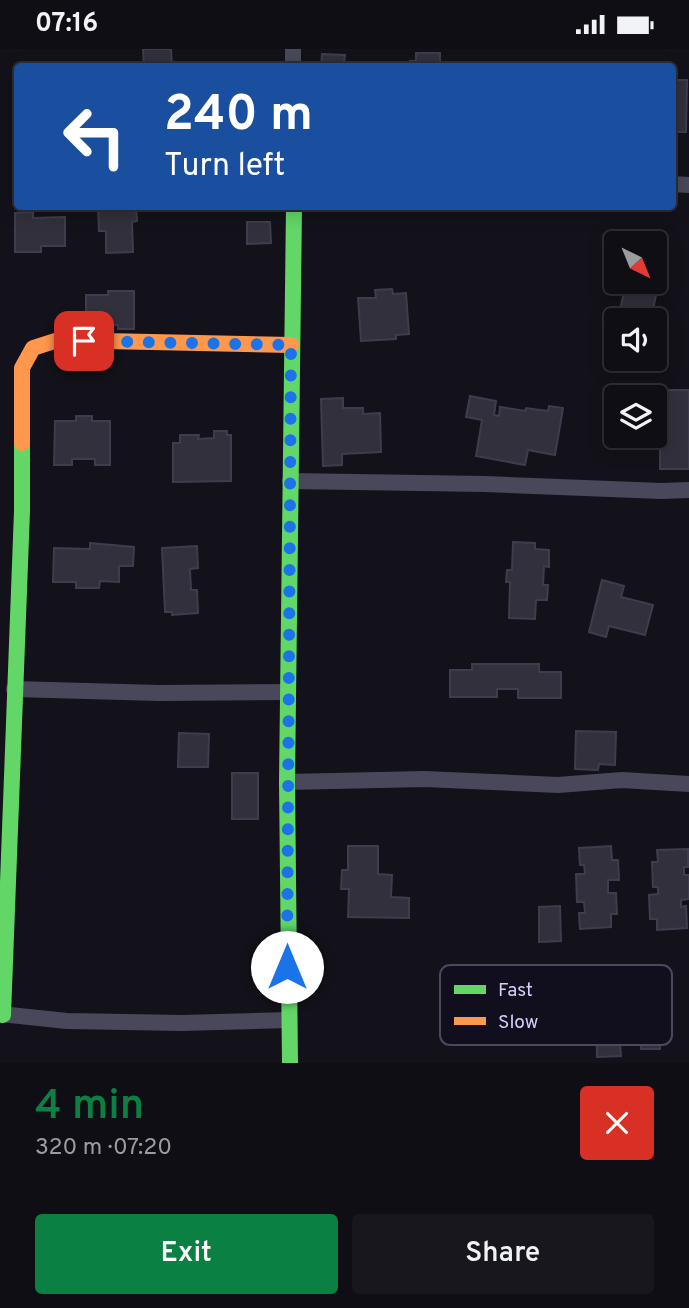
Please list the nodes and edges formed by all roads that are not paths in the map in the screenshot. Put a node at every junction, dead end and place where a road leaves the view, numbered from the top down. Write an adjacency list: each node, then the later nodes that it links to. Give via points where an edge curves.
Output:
1 (294, 210): 2 (street)
2 (291, 345): 3 (street); 5 (street, via 58,340 33,348 22,368 22,511)
3 (290, 481): 4 (street); 6 (street)
4 (689, 490)
5 (14, 689): 6 (street); 9 (street)
6 (288, 692): 7 (street)
7 (287, 782): 8 (street, via 424,779); 10 (street)
8 (689, 784)
9 (1, 1014): 10 (street, via 67,1021)
10 (288, 1020): 11 (street)
11 (290, 1063)

